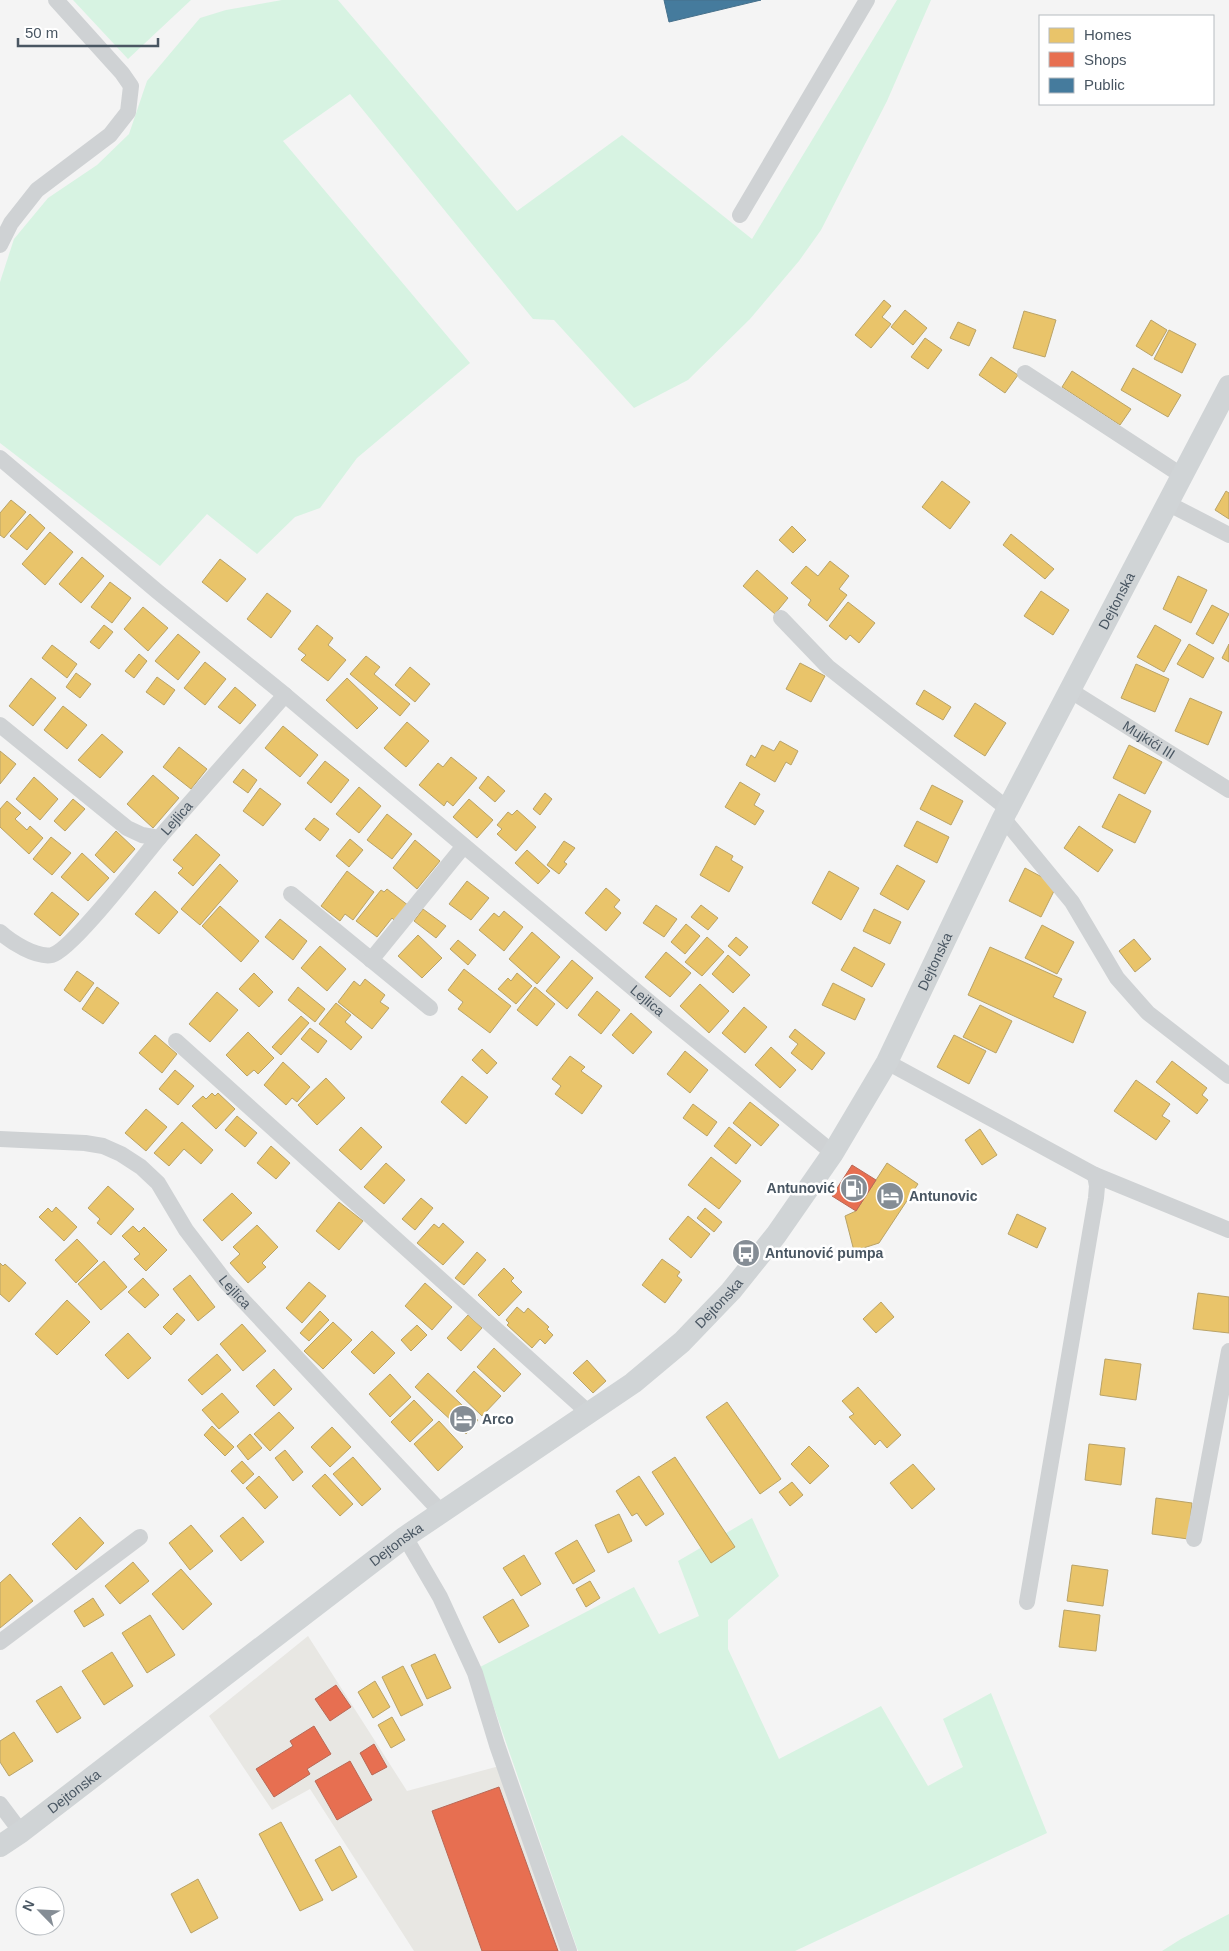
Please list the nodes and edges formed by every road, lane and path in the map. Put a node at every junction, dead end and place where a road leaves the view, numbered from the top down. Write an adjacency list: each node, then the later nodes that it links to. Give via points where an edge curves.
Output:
1 (56, 0): 4 (street, via 131,86 128,112 110,135 37,190 11,222)
2 (867, 0): 3 (street)
3 (740, 215)
4 (0, 245)
5 (1025, 373): 8 (street)
6 (1229, 386): 8 (main road, Dejtonska)
7 (0, 458): 13 (street, Lejlica)
8 (1181, 475): 9 (main road, Dejtonska)
9 (1167, 502): 10 (street); 12 (main road, Dejtonska)
10 (1229, 535)
11 (781, 618): 16 (street, via 828,667)
12 (1071, 691): 15 (street, Mujkići III); 16 (main road, Dejtonska)
13 (285, 696): 17 (street, Lejlica); 18 (street, Lejlica)
14 (0, 725): 17 (street, Lejlica, via 128,828)
15 (1229, 790)
16 (1006, 814): 24 (main road, Dejtonska); 25 (street, via 1072,902 1117,978 1148,1013)
17 (159, 838): 20 (street, via 63,949 53,954 42,954 21,947)
18 (463, 847): 21 (street); 27 (street, Lejlica)
19 (291, 894): 21 (street)
20 (0, 932)
21 (371, 960): 22 (street)
22 (430, 1008)
23 (176, 1041): 31 (street)
24 (887, 1062): 27 (main road, Dejtonska); 28 (street)
25 (1229, 1076)
26 (0, 1139): 32 (street, Lejlica, via 103,1146 141,1167 158,1184 186,1230 225,1281)
27 (833, 1153): 31 (main road, Dejtonska, via 776,1235 730,1291 682,1342)
28 (1095, 1175): 29 (street); 36 (street, via 1096,1198)
29 (1229, 1230)
30 (1229, 1351): 35 (street)
31 (590, 1414): 32 (main road, Dejtonska)
32 (442, 1513): 34 (main road, Dejtonska)
33 (140, 1537): 37 (street)
34 (406, 1537): 39 (main road, Dejtonska); 41 (street, via 440,1597 475,1673)
35 (1194, 1539)
36 (1027, 1602)
37 (0, 1642)
38 (0, 1804): 39 (street)
39 (21, 1832): 40 (main road, Dejtonska)
40 (0, 1846)
41 (569, 1951)

